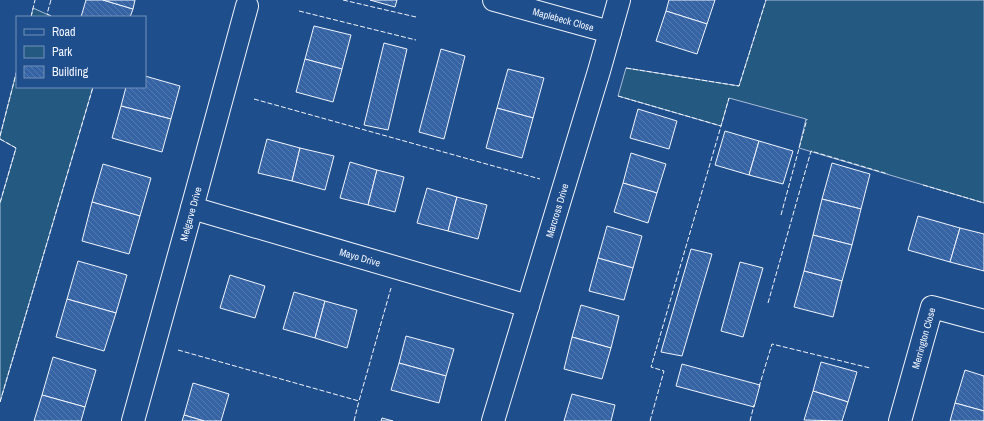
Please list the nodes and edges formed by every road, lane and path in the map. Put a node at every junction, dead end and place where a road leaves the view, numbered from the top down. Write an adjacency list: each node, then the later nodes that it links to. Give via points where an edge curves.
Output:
1 (494, 0): 4 (street, Maplebeck Close)
2 (619, 0): 4 (street, Marcross Drive)
3 (247, 6): 5 (street, Melgarve Drive)
4 (610, 32): 6 (street, Marcross Drive)
5 (192, 208): 6 (street, Mayo Drive); 8 (street, Melgarve Drive)
6 (528, 306): 9 (street, Marcross Drive)
7 (984, 321): 10 (street, Merrington Close, via 932,307)
8 (133, 421)
9 (493, 421)
10 (900, 421)

